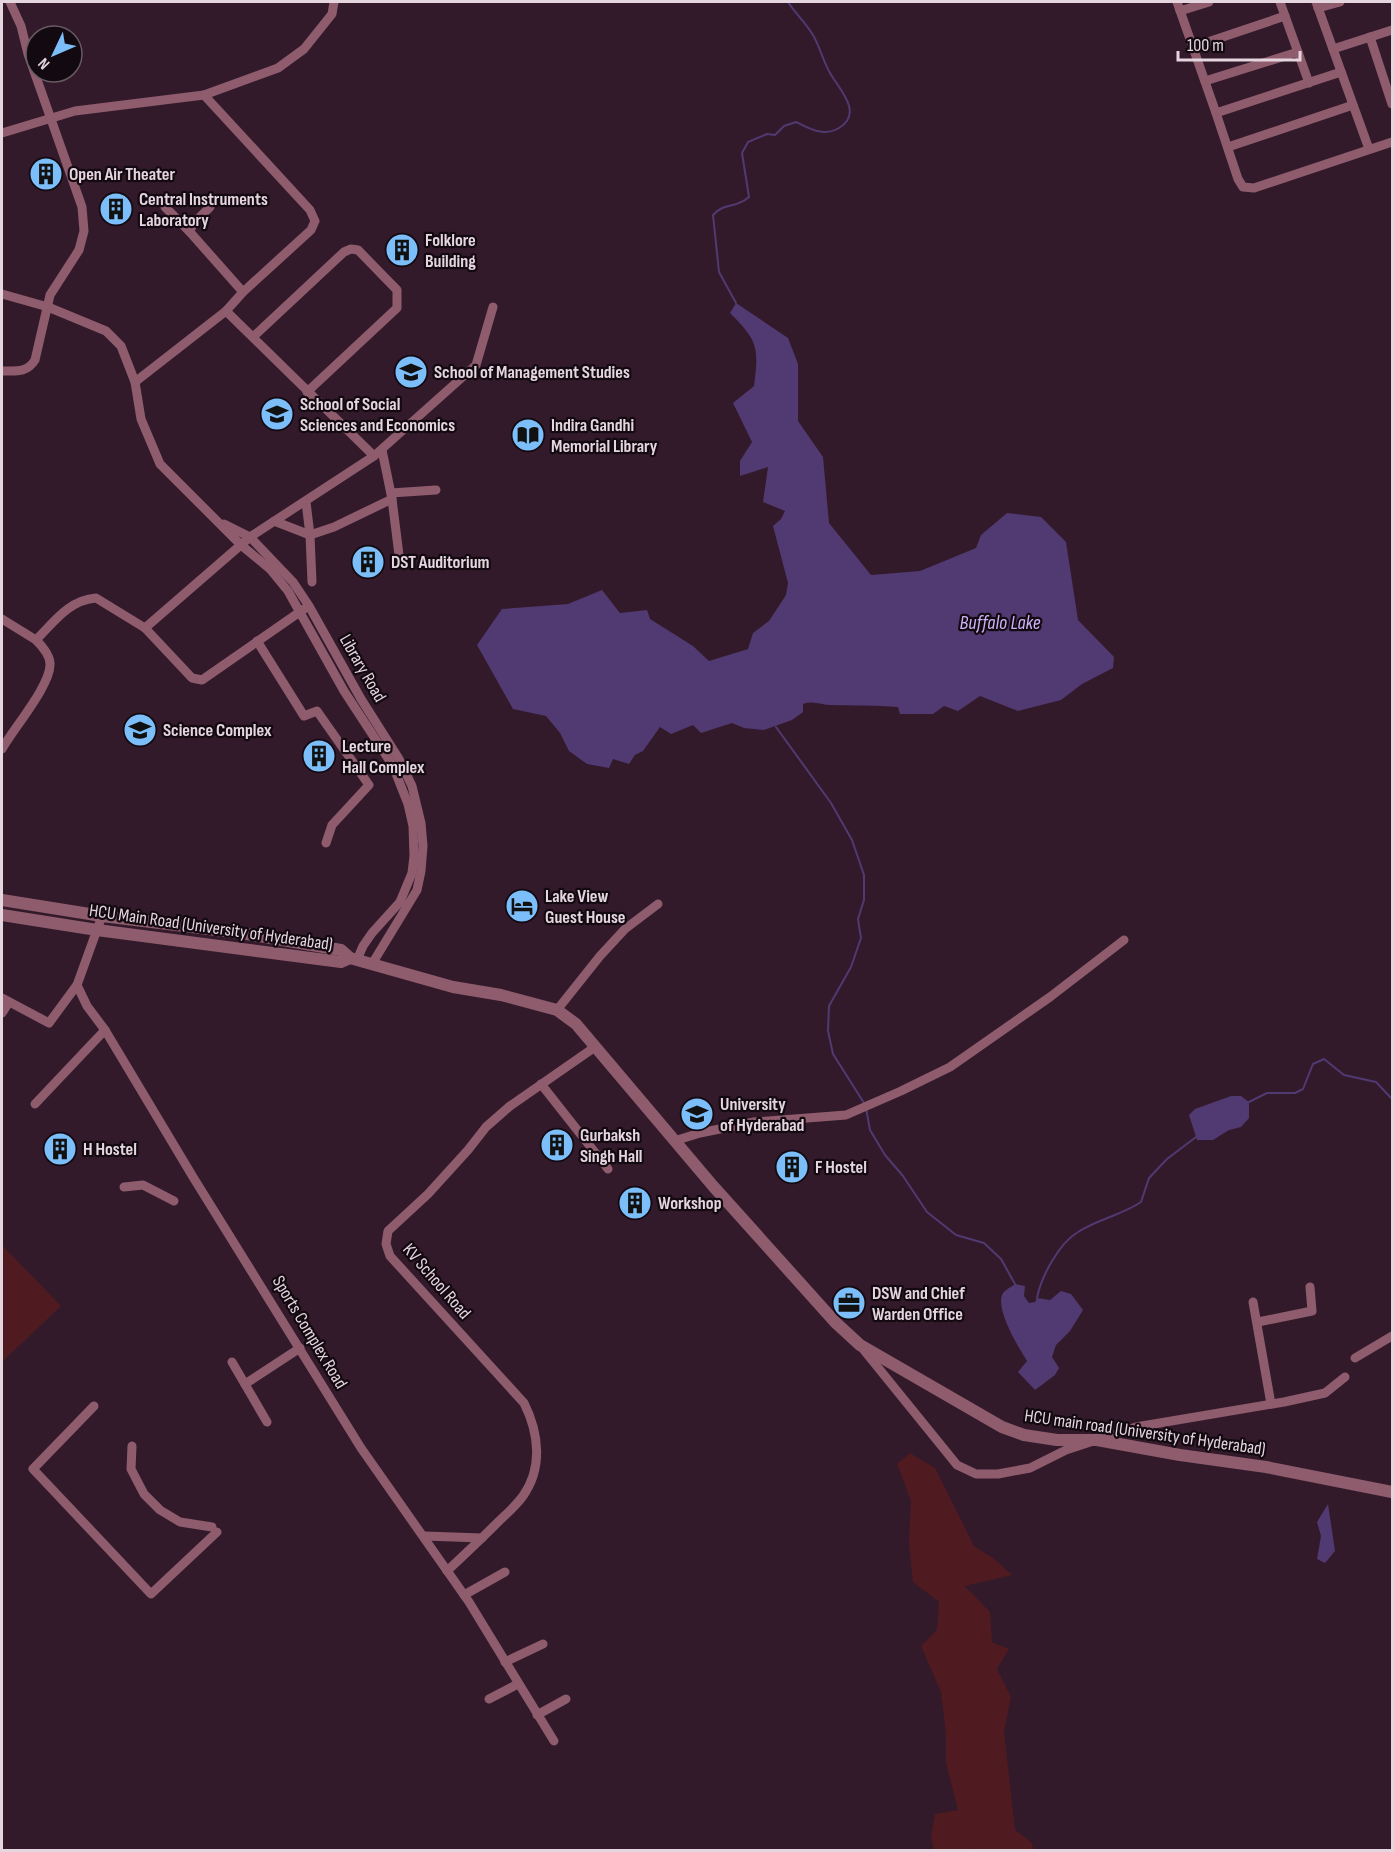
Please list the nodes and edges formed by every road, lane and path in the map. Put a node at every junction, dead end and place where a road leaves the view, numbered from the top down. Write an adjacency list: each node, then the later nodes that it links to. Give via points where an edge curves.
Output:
1 (10, 2): 25 (street)
2 (334, 2): 10 (street)
3 (343, 2): 10 (street)
4 (1177, 2): 9 (street)
5 (1209, 2): 9 (street)
6 (1280, 2): 11 (street)
7 (1340, 2): 8 (street)
8 (1317, 5): 15 (street)
9 (1180, 12): 14 (street)
10 (332, 14): 21 (street, via 304,49 278,68)
11 (1285, 16): 14 (street); 16 (street)
12 (1392, 30): 13 (street)
13 (1370, 37): 15 (street); 18 (street)
14 (1192, 47): 19 (street)
15 (1333, 49): 17 (street)
16 (1298, 52): 19 (street); 20 (street)
17 (1341, 72): 20 (street); 23 (street)
18 (1388, 76): 22 (street)
19 (1205, 81): 24 (street)
20 (1309, 83): 24 (street)
21 (204, 95): 25 (street, via 75,111); 35 (street, via 310,210 315,221 312,230)
22 (1392, 104)
23 (1353, 105): 28 (street); 29 (street)
24 (1216, 112): 28 (street)
25 (51, 119): 26 (street); 37 (street, via 82,207 84,231 80,249 50,295)
26 (2, 133)
27 (1392, 142): 29 (street)
28 (1228, 147): 29 (street, via 1243,187 1254,188)
29 (1369, 149)
30 (165, 207): 33 (street)
31 (210, 207): 32 (street)
32 (196, 221): 33 (street); 34 (street)
33 (181, 222): 34 (street)
34 (189, 231): 35 (street)
35 (243, 292): 39 (street)
36 (2, 294): 37 (street)
37 (48, 307): 41 (street, via 32,365 24,371); 42 (street, via 106,331 121,346)
38 (493, 307): 44 (street, via 476,365)
39 (226, 311): 40 (street); 42 (street)
40 (253, 337): 43 (street); 43 (street, via 344,252 358,250 397,290 396,308)
41 (2, 370)
42 (135, 382): 48 (street, via 141,419 160,464)
43 (307, 392): 44 (street)
44 (378, 453): 46 (street); 47 (street)
45 (436, 490): 46 (street)
46 (391, 496): 50 (street, via 334,527); 53 (street)
47 (306, 502): 49 (street); 50 (street)
48 (217, 521): 51 (street); 52 (street)
49 (274, 521): 50 (street); 51 (street)
50 (310, 535): 54 (street)
51 (250, 537): 52 (street); 55 (street, Library Road, via 293,582)
52 (240, 545): 55 (street, via 280,580); 57 (street)
53 (400, 563)
54 (312, 582)
55 (304, 608): 59 (street); 68 (street, via 344,691 402,784 412,826 414,856 408,884 400,902); 69 (street, Library Road, via 399,759 412,786 421,823 417,890)
56 (2, 619): 58 (street)
57 (145, 628): 58 (street, via 96,598 72,604); 59 (street, via 192,678 202,680)
58 (36, 640): 60 (street, via 51,662 49,676)
59 (256, 641): 61 (street, via 304,716 316,711 369,785 332,825)
60 (2, 749)
61 (326, 843)
62 (2, 900): 65 (street, HCU Main Road (University of Hyderabad))
63 (658, 904): 72 (street, via 624,929)
64 (2, 915): 66 (street, HCU Main Road (University of Hyderabad))
65 (102, 916): 66 (street); 68 (street, HCU Main Road (University of Hyderabad), via 338,949)
66 (97, 930): 68 (street, HCU Main Road (University of Hyderabad), via 341,962); 70 (street)
67 (1124, 940): 78 (street, via 1050,998 950,1067 901,1091 846,1115 754,1122)
68 (353, 959): 69 (street, HCU main road (University of Hyderabad))
69 (372, 964): 72 (street, HCU main road (University of Hyderabad))
70 (77, 985): 71 (street, via 49,1023); 74 (street, Sports Complex Road)
71 (5, 1000): 73 (street)
72 (556, 1010): 75 (street, HCU main road (University of Hyderabad), via 576,1024)
73 (2, 1013)
74 (105, 1030): 77 (street); 87 (street, Sports Complex Road)
75 (595, 1047): 76 (street, KV School Road); 78 (street, HCU main road (University of Hyderabad))
76 (541, 1084): 79 (street); 99 (street, KV School Road, via 486,1127 450,1170 388,1231 386,1244 390,1256 517,1395 528,1412 537,1445 532,1479 523,1496)
77 (35, 1104)
78 (674, 1141): 86 (street, HCU main road (University of Hyderabad), via 803,1288)
79 (608, 1169)
80 (124, 1187): 81 (street, via 143,1185)
81 (174, 1201)
82 (1310, 1287): 84 (street, via 1312,1311)
83 (1253, 1302): 84 (street)
84 (1258, 1322): 92 (street)
85 (1392, 1336): 88 (street)
86 (860, 1345): 95 (street, HCU main road (University of Hyderabad), via 1002,1427 1058,1440); 95 (street, via 957,1465 976,1474 1030,1468)
87 (300, 1348): 91 (street); 98 (street, Sports Complex Road, via 361,1448)
88 (1355, 1358)
89 (232, 1362): 91 (street)
90 (1345, 1377): 92 (street, via 1325,1393)
91 (245, 1384): 94 (street)
92 (1271, 1404): 95 (street, via 1136,1427)
93 (94, 1406): 96 (street, via 33,1469 152,1594 214,1530 180,1522 144,1494 131,1469)
94 (267, 1422)
95 (1097, 1440): 97 (street, HCU main road (University of Hyderabad))
96 (132, 1446)
97 (1392, 1492)
98 (424, 1536): 99 (street); 100 (street, Sports Complex Road)
99 (482, 1538): 100 (street, KV School Road)
100 (447, 1570): 102 (street, Sports Complex Road)
101 (505, 1572): 102 (street)
102 (464, 1595): 104 (street, Sports Complex Road)
103 (543, 1644): 104 (street)
104 (505, 1662): 105 (street, Sports Complex Road)
105 (518, 1684): 106 (street); 108 (street, Sports Complex Road)
106 (489, 1699)
107 (566, 1699): 108 (street)
108 (537, 1716): 109 (street, Sports Complex Road)
109 (554, 1741)

